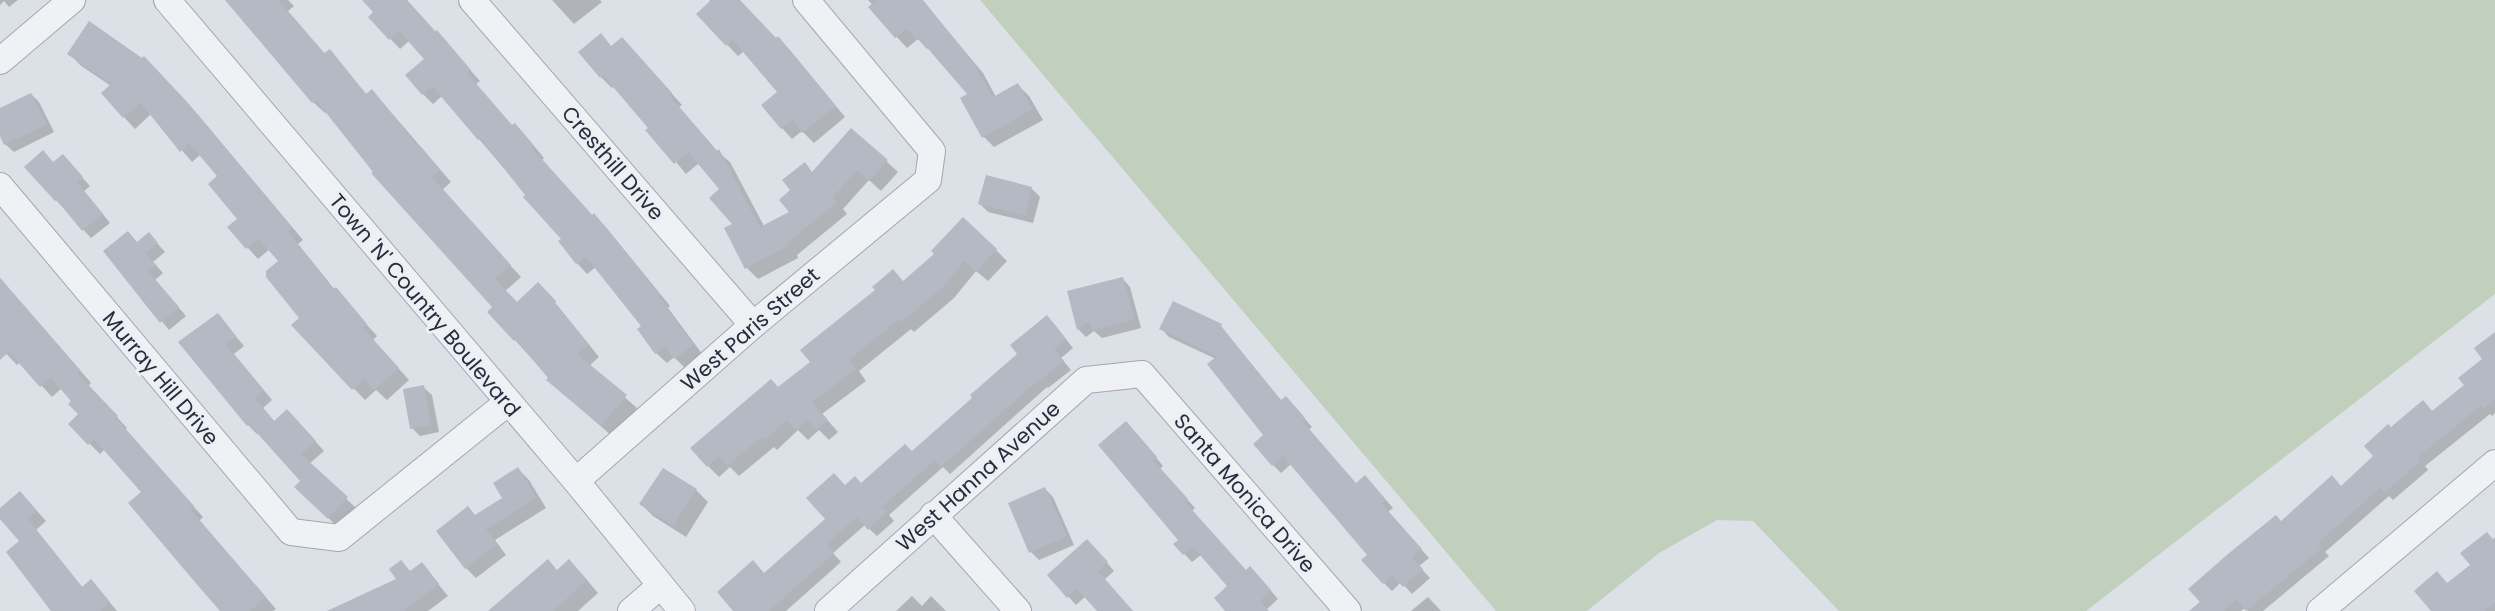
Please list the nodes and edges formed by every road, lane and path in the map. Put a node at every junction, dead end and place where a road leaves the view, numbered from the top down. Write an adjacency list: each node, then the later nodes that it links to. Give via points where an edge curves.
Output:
1 (72, 0): 5 (street)
2 (167, 0): 9 (street, Town 'N' Country Boulevard)
3 (472, 0): 7 (street, Cresthill Drive)
4 (806, 0): 7 (street, West Paris Street, via 932,151 928,180)
5 (0, 61)
6 (0, 186): 9 (street, Murray Hill Drive, via 291,532 339,538)
7 (753, 325): 11 (street, West Paris Street)
8 (1142, 374): 12 (street, West Hanna Avenue, via 1086,380); 18 (street, Santa Monica Drive)
9 (507, 403): 11 (street, Town 'N' Country Boulevard)
10 (2495, 463): 19 (street)
11 (576, 481): 13 (street, Town 'N' Country Boulevard)
12 (933, 515): 16 (street, West Hanna Avenue); 17 (street)
13 (660, 586): 14 (street); 15 (street, Town 'N' Country Boulevard)
14 (631, 611)
15 (682, 611)
16 (828, 611)
17 (1018, 611)
18 (1348, 611)
19 (2320, 611)

